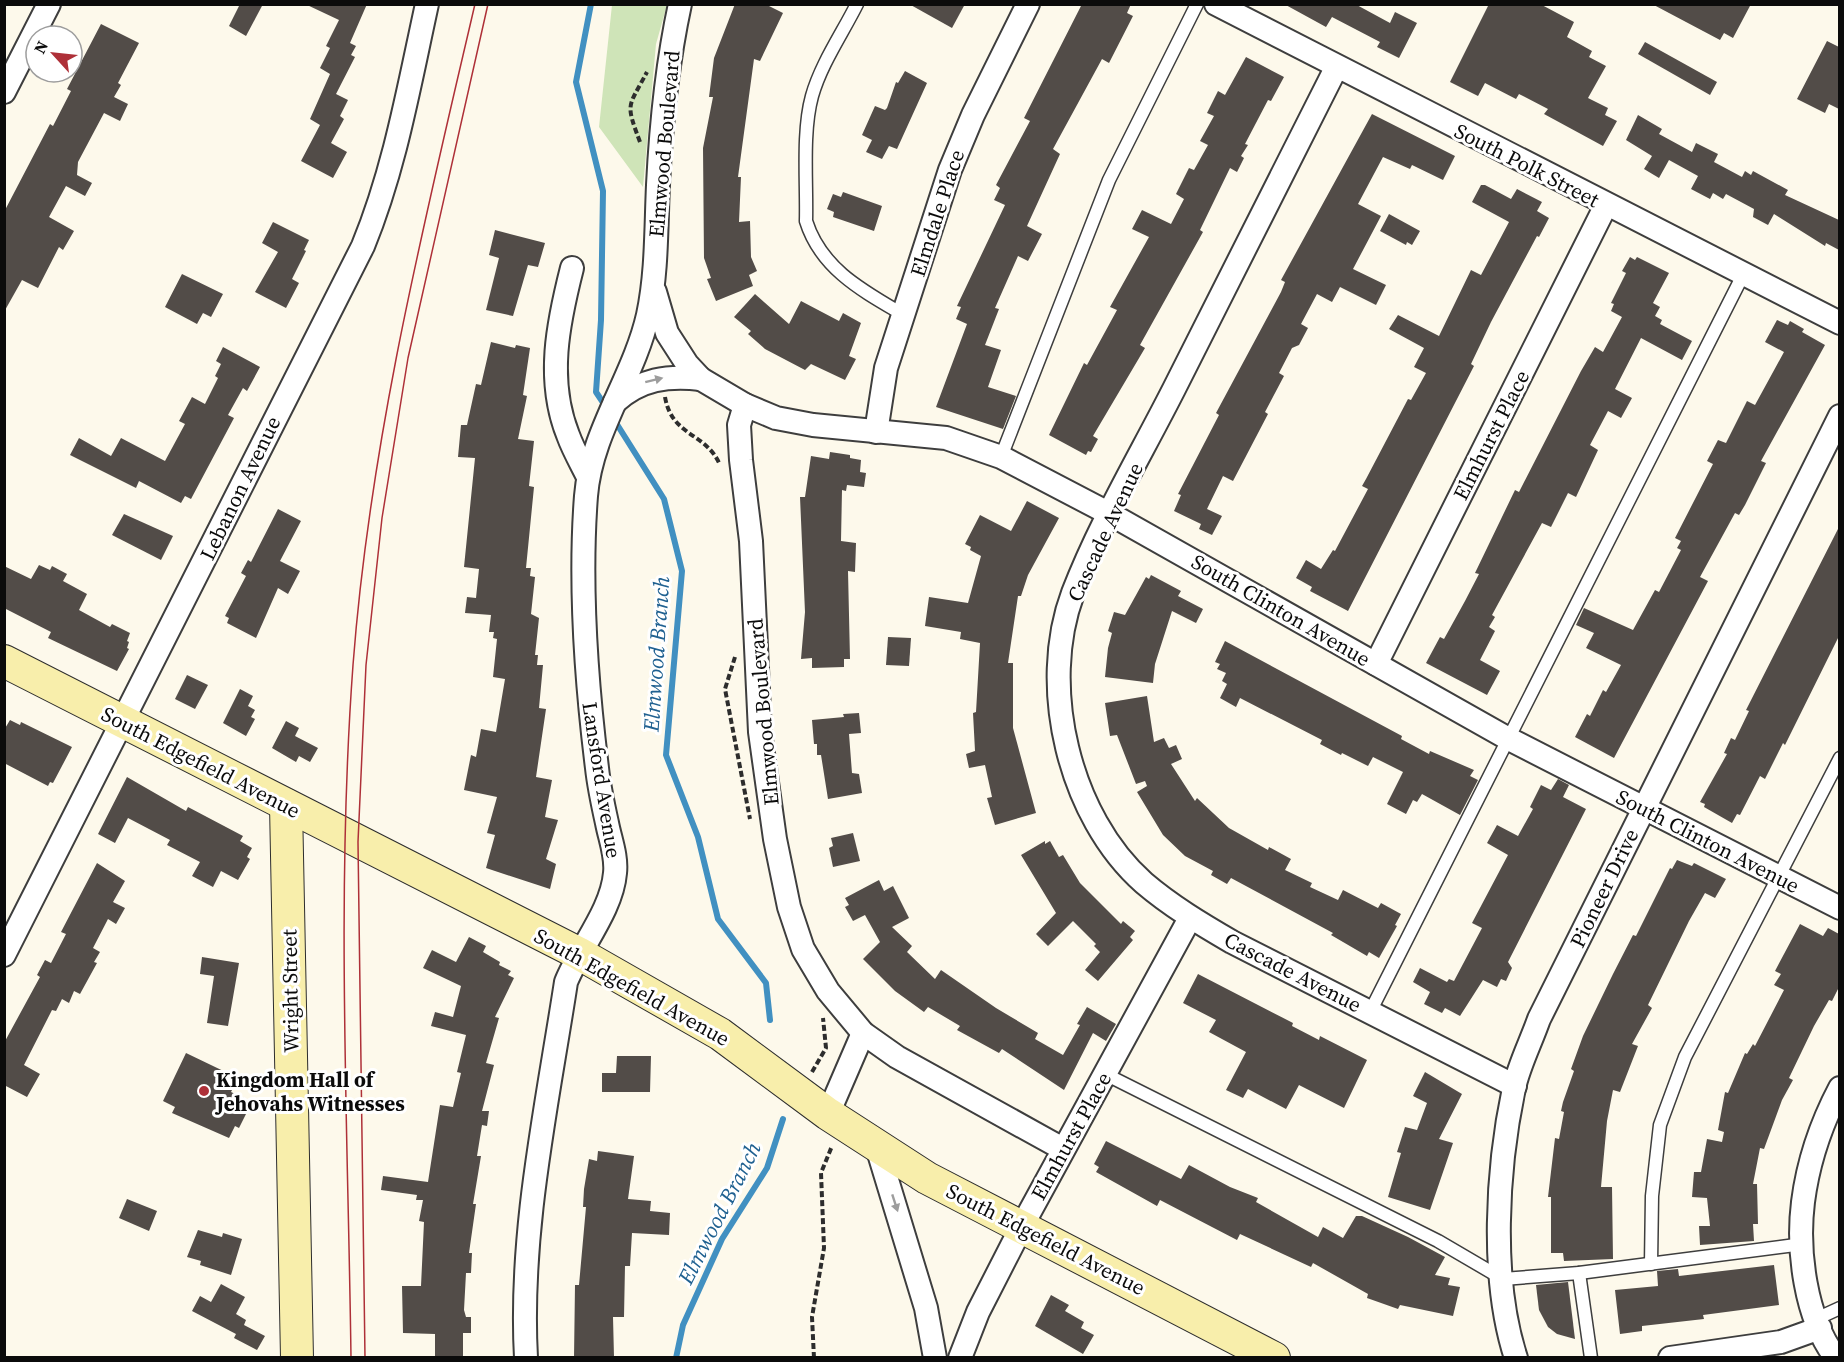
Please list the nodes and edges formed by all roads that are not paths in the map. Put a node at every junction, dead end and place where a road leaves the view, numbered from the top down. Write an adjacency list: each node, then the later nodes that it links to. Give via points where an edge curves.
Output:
1 (49, 4): 9 (street)
2 (427, 4): 26 (street, Lebanon Avenue, via 382,201)
3 (680, 4): 13 (street, Elmwood Boulevard, via 661,130)
4 (857, 4): 14 (lane, via 812,96 806,221 811,236 836,270)
5 (1028, 4): 14 (street, Elmdale Place, via 961,141)
6 (1197, 4): 21 (lane, via 1109,180)
7 (1219, 5): 8 (street, South Polk Street)
8 (1336, 68): 10 (street, South Polk Street); 23 (street, Cascade Avenue)
9 (4, 92)
10 (1606, 205): 12 (street, South Polk Street); 25 (street, Elmhurst Place)
11 (572, 268): 22 (street, Lansford Avenue, via 556,336 556,380 567,434)
12 (1743, 275): 15 (street, South Polk Street); 27 (lane)
13 (653, 284): 16 (street, Elmwood Boulevard, via 667,333); 17 (street, Elmwood Boulevard, via 640,341)
14 (904, 315): 20 (street, Elmdale Place, via 886,368)
15 (1839, 323)
16 (701, 379): 17 (street, one-way to 16, via 626,392 648,381 674,377); 18 (street, South Clinton Avenue)
17 (614, 404): 22 (street, Lansford Avenue)
18 (745, 405): 20 (street, South Clinton Avenue, via 776,418); 37 (street, Elmwood Boulevard, via 739,425 741,460 751,541 760,732 775,839 789,907 803,949 828,991)
19 (1839, 416): 30 (street, Pioneer Drive)
20 (876, 432): 21 (street, South Clinton Avenue, via 946,438)
21 (1001, 457): 23 (street, South Clinton Avenue)
22 (588, 477): 34 (street, Lansford Avenue, via 584,613 589,698 615,873 608,902)
23 (1110, 514): 25 (street, South Clinton Avenue); 33 (street, Cascade Avenue, via 1072,595 1058,659 1064,737 1092,816 1116,853 1143,882)
24 (4, 661): 26 (street, South Edgefield Avenue)
25 (1376, 664): 27 (street, South Clinton Avenue)
26 (124, 722): 29 (street, South Edgefield Avenue); 35 (street, Lebanon Avenue)
27 (1507, 738): 30 (street, South Clinton Avenue); 36 (lane)
28 (1839, 758): 31 (lane)
29 (286, 805): 34 (street, South Edgefield Avenue); 53 (street, Wright Street)
30 (1643, 808): 31 (street, South Clinton Avenue); 39 (street, Pioneer Drive, via 1539,1019)
31 (1778, 876): 32 (street, South Clinton Avenue); 46 (lane, via 1685,1057 1660,1125 1652,1196)
32 (1839, 908)
33 (1190, 918): 36 (street, Cascade Avenue); 38 (street, Elmhurst Place)
34 (578, 953): 41 (street, South Edgefield Avenue, via 720,1034); 54 (street, Lansford Avenue, via 566,982 531,1214)
35 (4, 955)
36 (1370, 1012): 39 (street, Cascade Avenue)
37 (863, 1033): 41 (street); 43 (street, Elmwood Boulevard, via 897,1057)
38 (1105, 1074): 43 (street, Elmhurst Place); 48 (lane, via 1438,1241)
39 (1515, 1086): 48 (street, Pioneer Drive, via 1498,1221)
40 (1839, 1088): 45 (street, via 1817,1142 1803,1202)
41 (831, 1128): 42 (street, South Edgefield Avenue)
42 (877, 1147): 44 (street, South Edgefield Avenue, via 927,1178); 55 (street, one-way to 55, via 926,1308)
43 (1063, 1149): 44 (street, Elmhurst Place)
44 (1022, 1226): 56 (street, Elmhurst Place, via 978,1311); 57 (street, South Edgefield Avenue)
45 (1803, 1244): 46 (lane); 50 (street)
46 (1651, 1264): 47 (lane)
47 (1579, 1273): 48 (lane); 59 (lane)
48 (1503, 1279): 58 (street, Pioneer Drive, via 1508,1332)
49 (1839, 1308): 50 (lane)
50 (1818, 1324): 51 (street, via 1781,1342); 52 (street)
51 (1714, 1355): 60 (street)
52 (1833, 1356)
53 (297, 1358)
54 (526, 1358)
55 (935, 1358)
56 (960, 1358)
57 (1274, 1358)
58 (1516, 1358)
59 (1591, 1358)
60 (1670, 1358)

